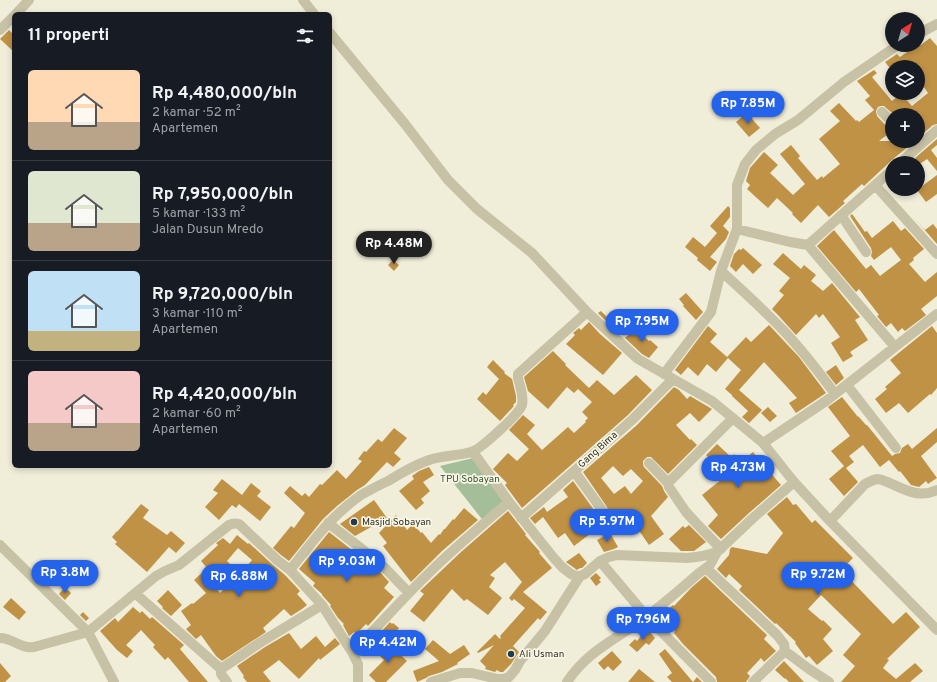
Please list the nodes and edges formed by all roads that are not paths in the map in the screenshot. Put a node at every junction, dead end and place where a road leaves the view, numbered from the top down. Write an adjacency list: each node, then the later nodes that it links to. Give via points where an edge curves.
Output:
1 (29, 0): 3 (street)
2 (303, 0): 4 (street)
3 (18, 12)
4 (312, 12)
5 (12, 18): 7 (street)
6 (937, 24): 8 (street)
7 (0, 30)
8 (925, 30)
9 (332, 35): 23 (street, via 448,180 477,209 532,253)
10 (888, 52): 18 (street, via 844,82 756,150 745,164 737,185)
11 (882, 112): 12 (street)
12 (885, 115)
13 (937, 130): 14 (street)
14 (925, 138)
15 (885, 176): 16 (street)
16 (875, 185): 17 (street); 21 (street)
17 (841, 216): 19 (street); 20 (street)
18 (737, 229): 19 (street); 22 (street)
19 (808, 244): 25 (street)
20 (866, 252)
21 (937, 254)
22 (721, 271): 26 (street, via 711,312); 29 (street, via 783,330)
23 (586, 312): 26 (street, via 638,360); 33 (street, via 518,374 523,400 519,410)
24 (935, 319): 25 (street)
25 (895, 347): 28 (street)
26 (664, 374): 27 (street)
27 (673, 379): 30 (street); 35 (street, Gang Bima, via 632,420)
28 (846, 385): 29 (street); 32 (street)
29 (835, 394): 31 (street)
30 (733, 418): 31 (street); 37 (street)
31 (762, 443): 36 (street)
32 (896, 448)
33 (473, 452): 39 (street); 43 (street, via 430,460 417,466 362,495)
34 (649, 463): 37 (street)
35 (574, 471): 40 (street); 41 (street, Gang Bima)
36 (794, 482): 42 (street); 45 (street)
37 (668, 483): 45 (street, via 686,512)
38 (937, 490): 42 (street, via 918,494 877,479 865,484)
39 (509, 502): 41 (street); 50 (street)
40 (602, 510)
41 (521, 518): 49 (street, via 562,567 571,574)
42 (830, 521): 54 (street)
43 (328, 523): 48 (street); 50 (street, via 384,568)
44 (0, 545): 55 (street)
45 (718, 552): 46 (street, via 687,558 617,555); 47 (street)
46 (600, 561): 49 (street); 53 (street)
47 (708, 567): 53 (street); 57 (street, via 781,639)
48 (290, 570): 51 (street, via 239,524 234,523 179,565 156,576); 52 (street)
49 (580, 576): 64 (street, via 545,631 509,677 498,679 472,672 460,672)
50 (409, 593): 58 (street)
51 (136, 594): 55 (street); 59 (street)
52 (322, 605): 58 (street); 59 (street)
53 (647, 617): 60 (street, via 590,656); 65 (street)
54 (937, 630)
55 (88, 632): 56 (street, via 29,648); 62 (street)
56 (0, 638)
57 (784, 651): 66 (street); 67 (street)
58 (352, 652): 63 (street, via 358,664)
59 (221, 669): 61 (street, via 220,674)
60 (573, 680)
61 (225, 681)
62 (114, 682)
63 (358, 682)
64 (431, 682)
65 (711, 682)
66 (753, 682)
67 (829, 682)

